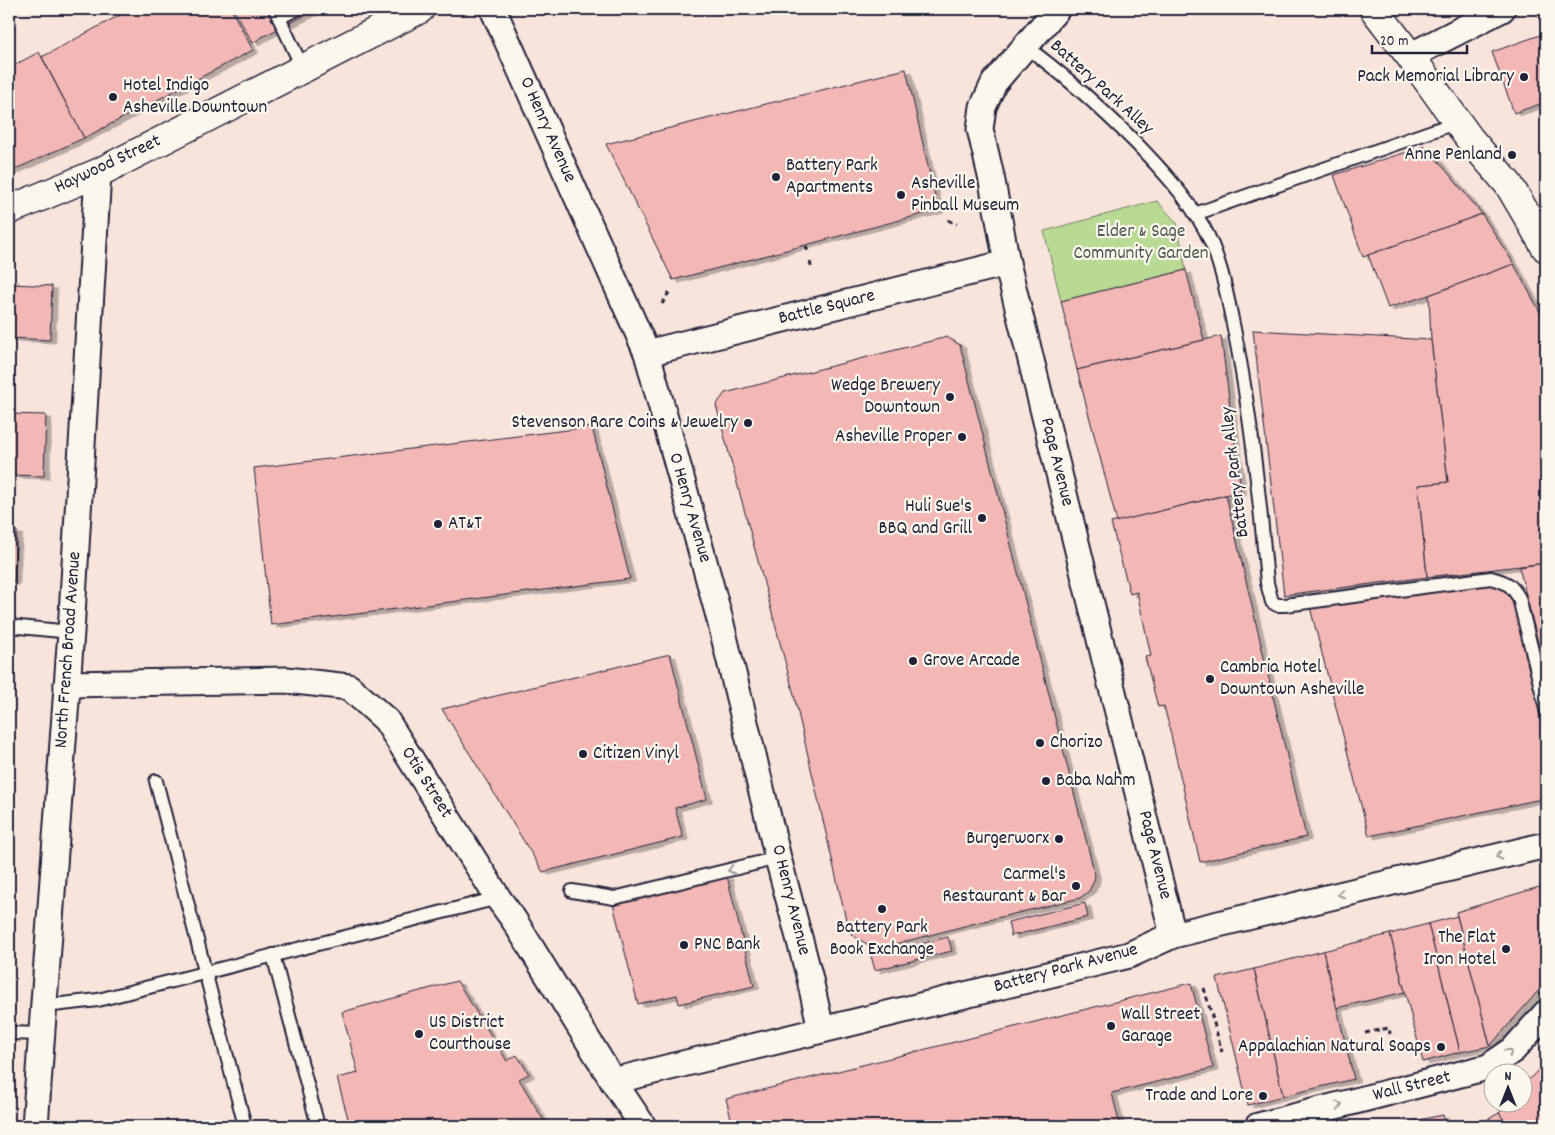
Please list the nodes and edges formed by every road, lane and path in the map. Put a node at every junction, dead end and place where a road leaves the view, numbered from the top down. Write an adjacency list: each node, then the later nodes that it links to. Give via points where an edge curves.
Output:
1 (297, 9): 7 (lane)
2 (420, 9): 10 (street, Haywood Street)
3 (493, 9): 25 (street, O Henry Avenue)
4 (1057, 9): 8 (street, Page Avenue)
5 (1374, 9): 9 (street)
6 (1502, 9): 9 (street)
7 (277, 13): 10 (lane)
8 (1025, 46): 14 (lane, Battery Park Alley, via 1067,78 1126,134 1162,170); 21 (street, Page Avenue, via 994,83 983,107 980,129)
9 (1410, 56): 11 (street)
10 (303, 69): 12 (street, Haywood Street)
11 (1458, 122): 14 (lane); 18 (street, via 1509,185)
12 (98, 173): 13 (street, Haywood Street); 27 (street, North French Broad Avenue)
13 (9, 210)
14 (1196, 214): 29 (lane, Battery Park Alley, via 1217,258 1240,358 1272,602 1286,604 1490,578 1501,580 1508,583 1518,598)
15 (948, 220): 16 (path)
16 (957, 224)
17 (806, 246): 19 (path)
18 (1546, 248)
19 (808, 252)
20 (810, 262): 22 (path)
21 (1007, 263): 25 (street, Battle Square); 35 (street, Page Avenue)
22 (812, 270)
23 (671, 289): 24 (path)
24 (662, 304)
25 (647, 354): 32 (street, O Henry Avenue, via 720,620)
26 (9, 626): 27 (lane)
27 (71, 632): 28 (street, North French Broad Avenue)
28 (67, 684): 34 (street, Otis Street, via 286,680 348,687 386,720); 39 (street, North French Broad Avenue)
29 (1546, 708)
30 (156, 781): 37 (lane)
31 (1546, 845): 35 (street, Battery Park Avenue, one-way to 35)
32 (778, 858): 33 (lane, one-way to 33, via 614,898); 41 (street, O Henry Avenue)
33 (572, 892)
34 (498, 898): 36 (lane); 47 (street, Otis Street)
35 (1174, 935): 41 (street, Battery Park Avenue, via 1129,955)
36 (273, 955): 37 (lane); 50 (lane)
37 (204, 972): 39 (lane, via 98,1000); 49 (lane)
38 (1204, 988): 46 (path)
39 (44, 1006): 44 (street, North French Broad Avenue)
40 (1546, 1013): 52 (street, Wall Street, one-way to 40, via 1488,1067 1513,1050)
41 (821, 1029): 47 (street, Battery Park Avenue)
42 (9, 1033): 44 (lane)
43 (1365, 1033): 45 (path, via 1389,1028)
44 (42, 1034): 48 (street, North French Broad Avenue)
45 (1390, 1034)
46 (1222, 1052)
47 (613, 1081): 51 (street, Otis Street)
48 (35, 1126)
49 (245, 1126)
50 (318, 1126)
51 (643, 1126)
52 (1258, 1126)

